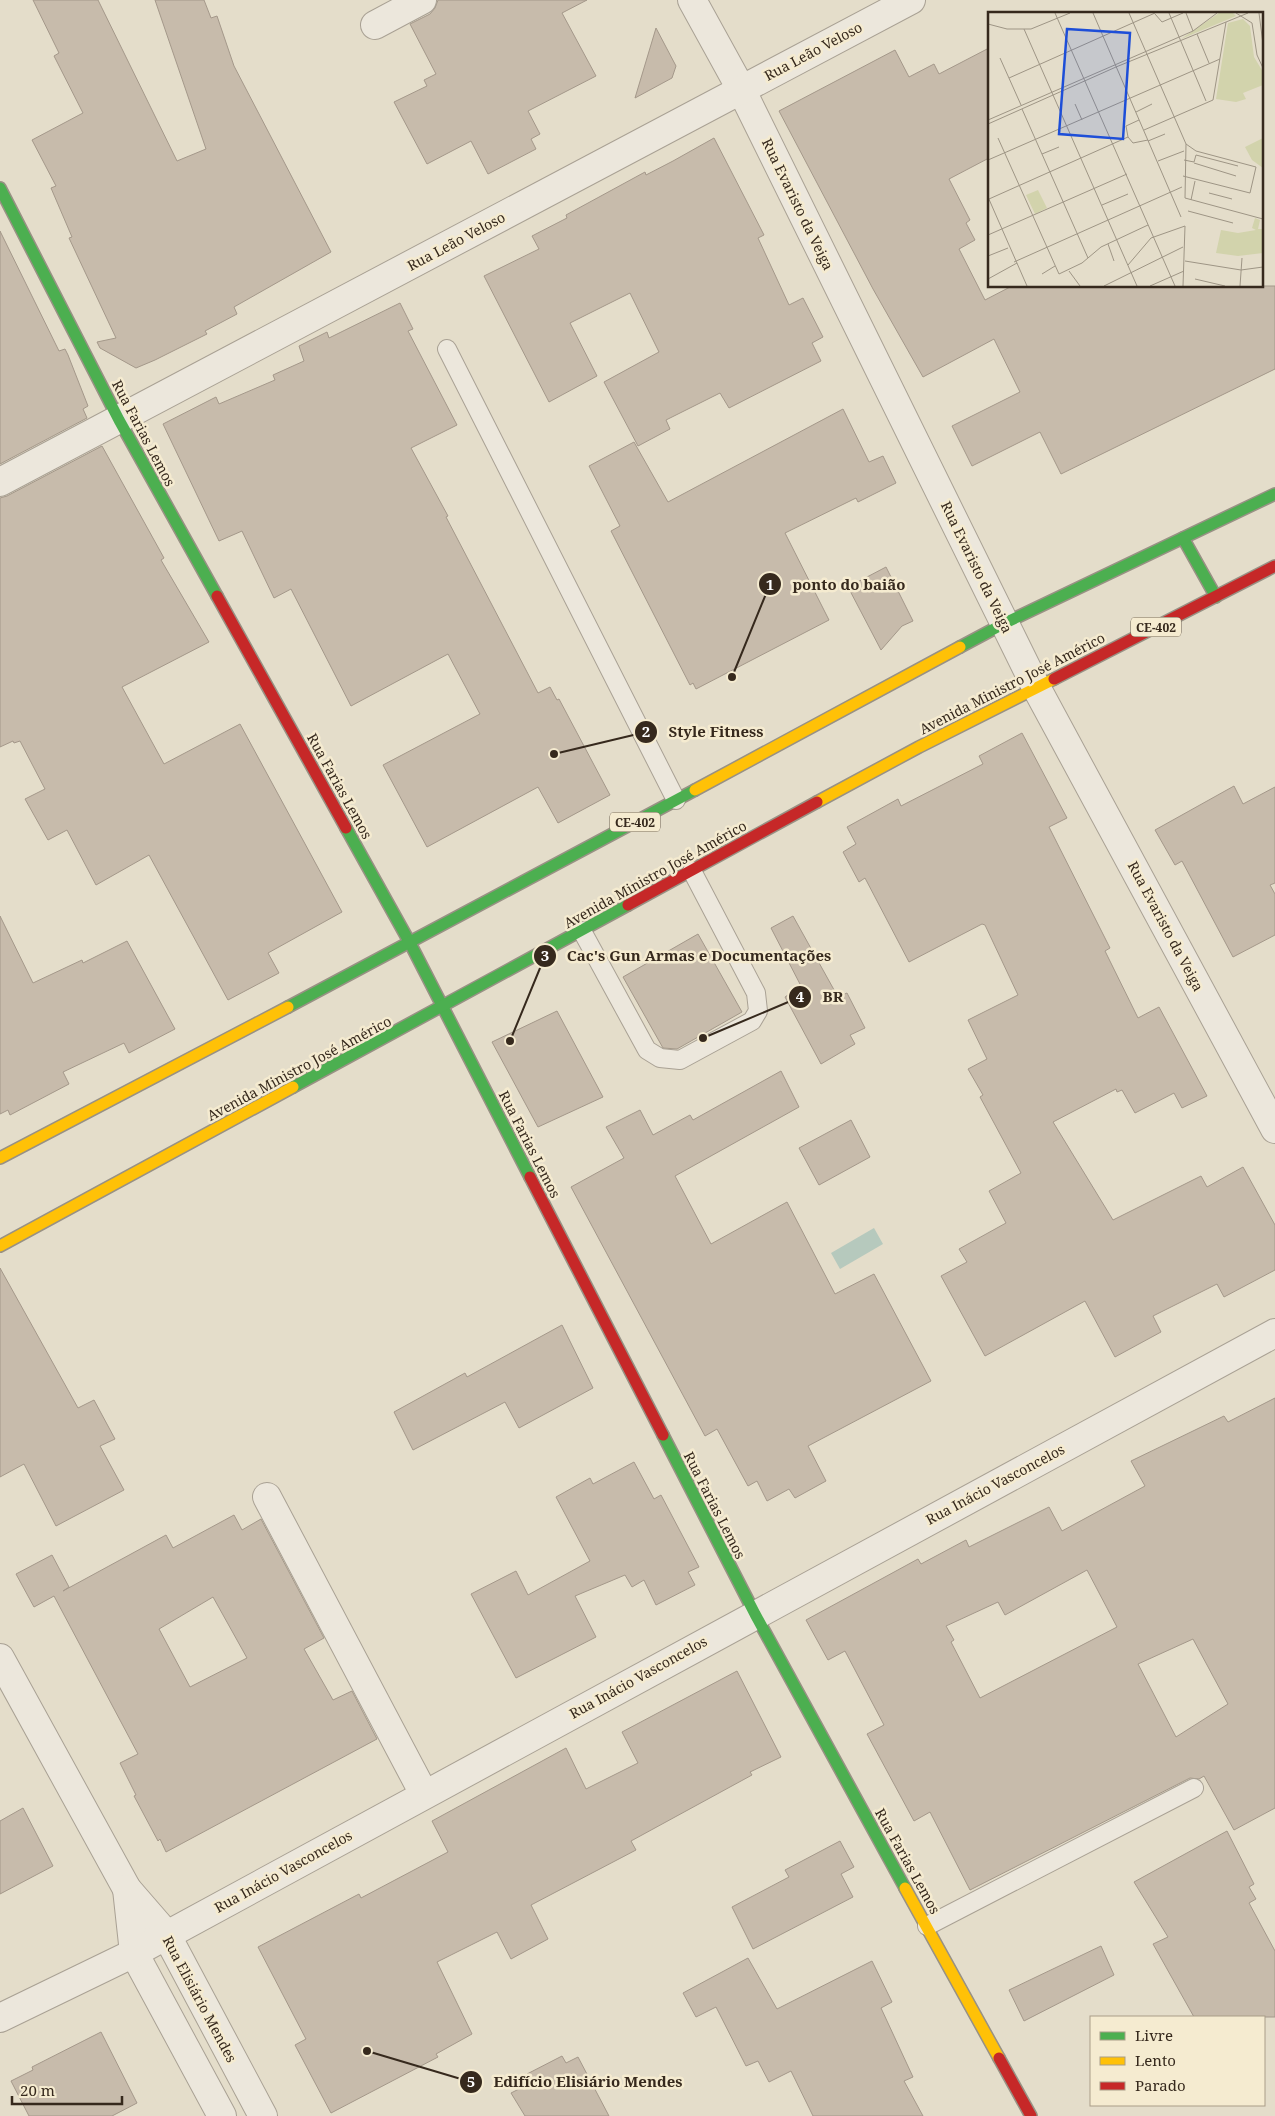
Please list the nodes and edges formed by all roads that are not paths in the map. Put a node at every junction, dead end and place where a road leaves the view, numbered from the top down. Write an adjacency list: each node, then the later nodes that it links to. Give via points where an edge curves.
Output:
1 (422, 0): 4 (street)
2 (692, 0): 5 (street, Rua Evaristo da Veiga)
3 (911, 0): 5 (street, Rua Leão Veloso)
4 (375, 25)
5 (741, 89): 8 (street, Rua Leão Veloso); 14 (street, Rua Evaristo da Veiga)
6 (0, 188): 8 (main road, Rua Farias Lemos)
7 (446, 349): 16 (lane)
8 (118, 420): 9 (street, Rua Leão Veloso); 19 (main road, Rua Farias Lemos)
9 (0, 482)
10 (1275, 494): 11 (main road, CE-402)
11 (1183, 538): 13 (main road); 14 (main road, CE-402)
12 (1275, 566): 13 (main road, Avenida Ministro José Américo / CE-402)
13 (1216, 596): 15 (main road, Avenida Ministro José Américo / CE-402)
14 (1005, 623): 15 (street, Rua Evaristo da Veiga); 16 (main road, CE-402)
15 (1036, 687): 17 (main road, Avenida Ministro José Américo / CE-402); 21 (street, Rua Evaristo da Veiga)
16 (676, 800): 19 (main road, CE-402)
17 (692, 871): 18 (main road, Avenida Ministro José Américo / CE-402); 18 (lane, via 756,993 758,1011 752,1022 680,1060 660,1058 647,1050)
18 (582, 931): 20 (main road, Avenida Ministro José Américo / CE-402)
19 (410, 943): 20 (main road, Rua Farias Lemos); 22 (main road, CE-402)
20 (443, 1007): 23 (main road, Avenida Ministro José Américo / CE-402); 26 (main road, Rua Farias Lemos)
21 (1275, 1129)
22 (0, 1158)
23 (0, 1246)
24 (1275, 1333): 26 (street, Rua Inácio Vasconcelos)
25 (267, 1497): 29 (street)
26 (754, 1614): 29 (street, Rua Inácio Vasconcelos); 31 (main road, Rua Farias Lemos)
27 (0, 1658): 30 (street, Rua Elisiário Mendes)
28 (1194, 1788): 31 (lane)
29 (424, 1794): 32 (street, Rua Inácio Vasconcelos)
30 (127, 1889): 32 (street, Rua Elisiário Mendes); 33 (street, Rua Elisiário Mendes)
31 (927, 1926): 37 (main road, Rua Farias Lemos)
32 (166, 1934): 33 (street, Rua Inácio Vasconcelos); 36 (street, Rua Elisiário Mendes)
33 (134, 1953): 34 (street, Rua Inácio Vasconcelos); 35 (street, Rua Elisiário Mendes)
34 (0, 2018)
35 (222, 2116)
36 (263, 2116)
37 (1031, 2116)

